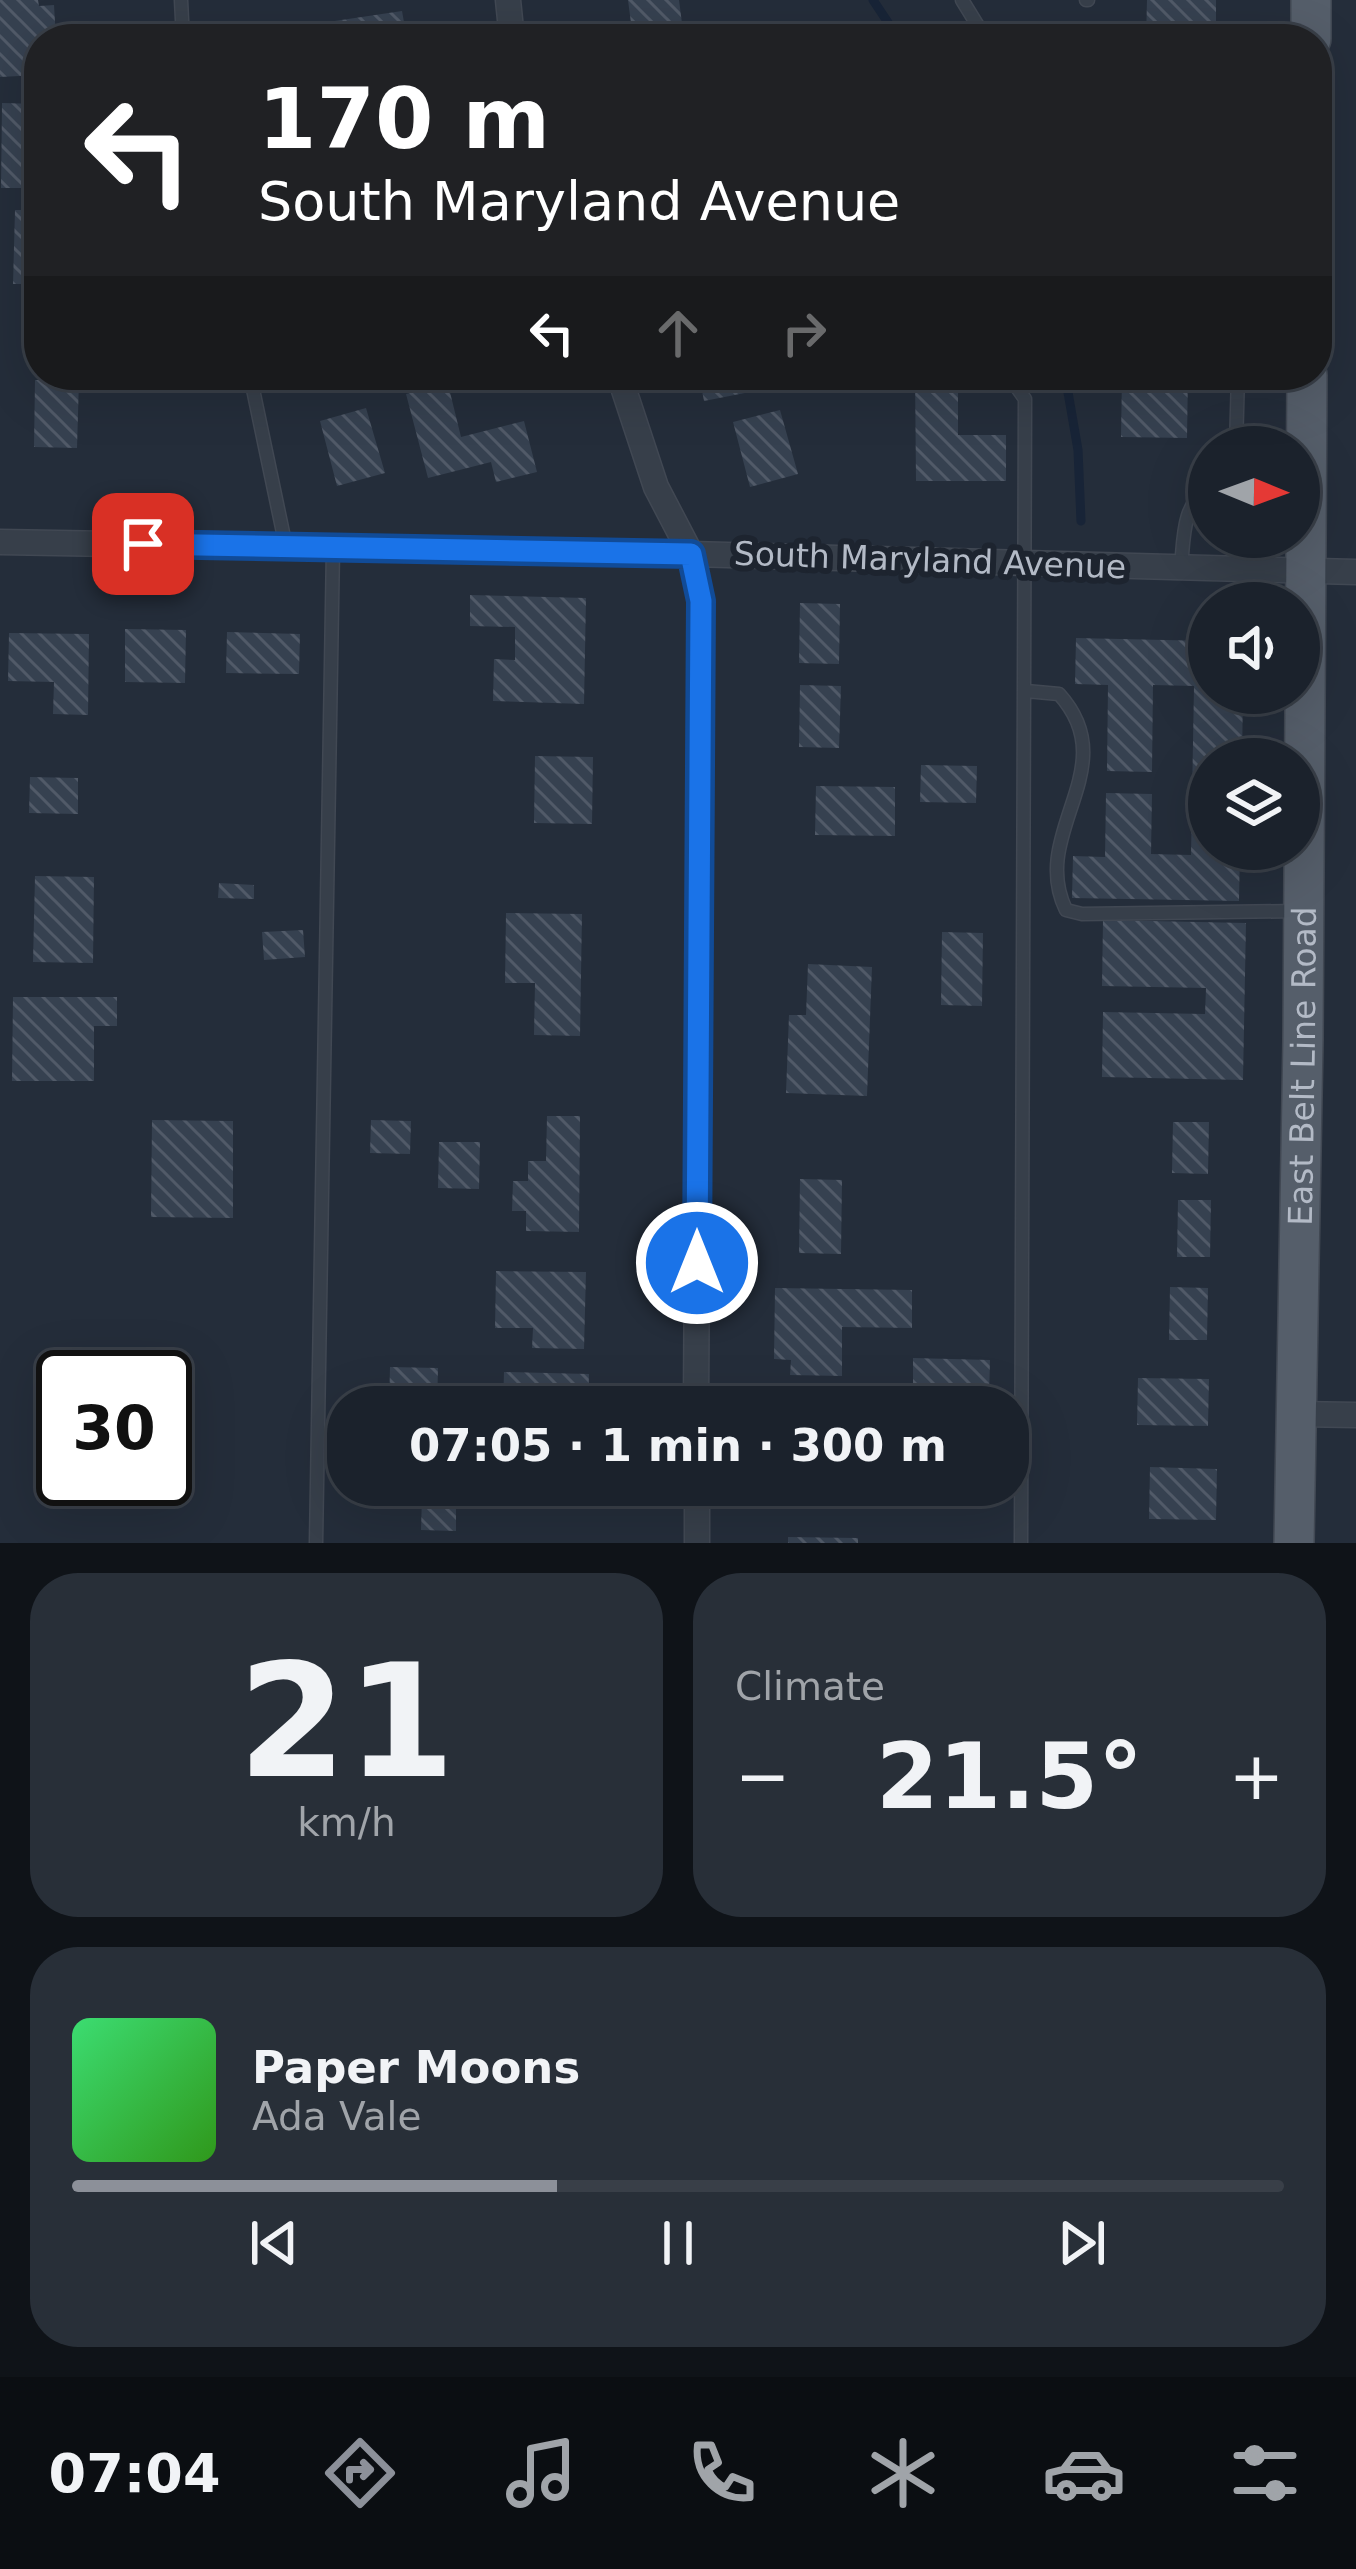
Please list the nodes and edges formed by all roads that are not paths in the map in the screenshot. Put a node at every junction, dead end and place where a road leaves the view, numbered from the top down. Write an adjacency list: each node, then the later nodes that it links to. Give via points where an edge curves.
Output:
1 (253, 390): 9 (lane)
2 (624, 390): 11 (street, via 656,487)
3 (1019, 390): 12 (lane)
4 (1238, 390): 6 (lane)
5 (1306, 390): 14 (main road, East Belt Line Road)
6 (1237, 426)
7 (1188, 512): 13 (lane)
8 (0, 542): 9 (street, South Maryland Avenue)
9 (286, 547): 10 (street, South Maryland Avenue)
10 (333, 548): 11 (street, South Maryland Avenue); 22 (lane)
11 (691, 554): 12 (street, South Maryland Avenue); 18 (street, via 701,601)
12 (1026, 563): 13 (street, South Maryland Avenue); 16 (lane)
13 (1181, 567): 14 (street, South Maryland Avenue)
14 (1304, 570): 15 (street, South Maryland Avenue); 17 (main road, East Belt Line Road)
15 (1356, 572)
16 (1025, 691): 17 (lane, via 1059,694 1084,736 1084,778 1058,850 1057,893 1066,910); 24 (lane)
17 (1303, 911): 19 (main road, East Belt Line Road)
18 (696, 1386)
19 (1296, 1414): 20 (street); 25 (main road, East Belt Line Road)
20 (1356, 1415)
21 (697, 1506): 23 (street)
22 (316, 1543)
23 (698, 1543)
24 (1021, 1543)
25 (1294, 1543)

